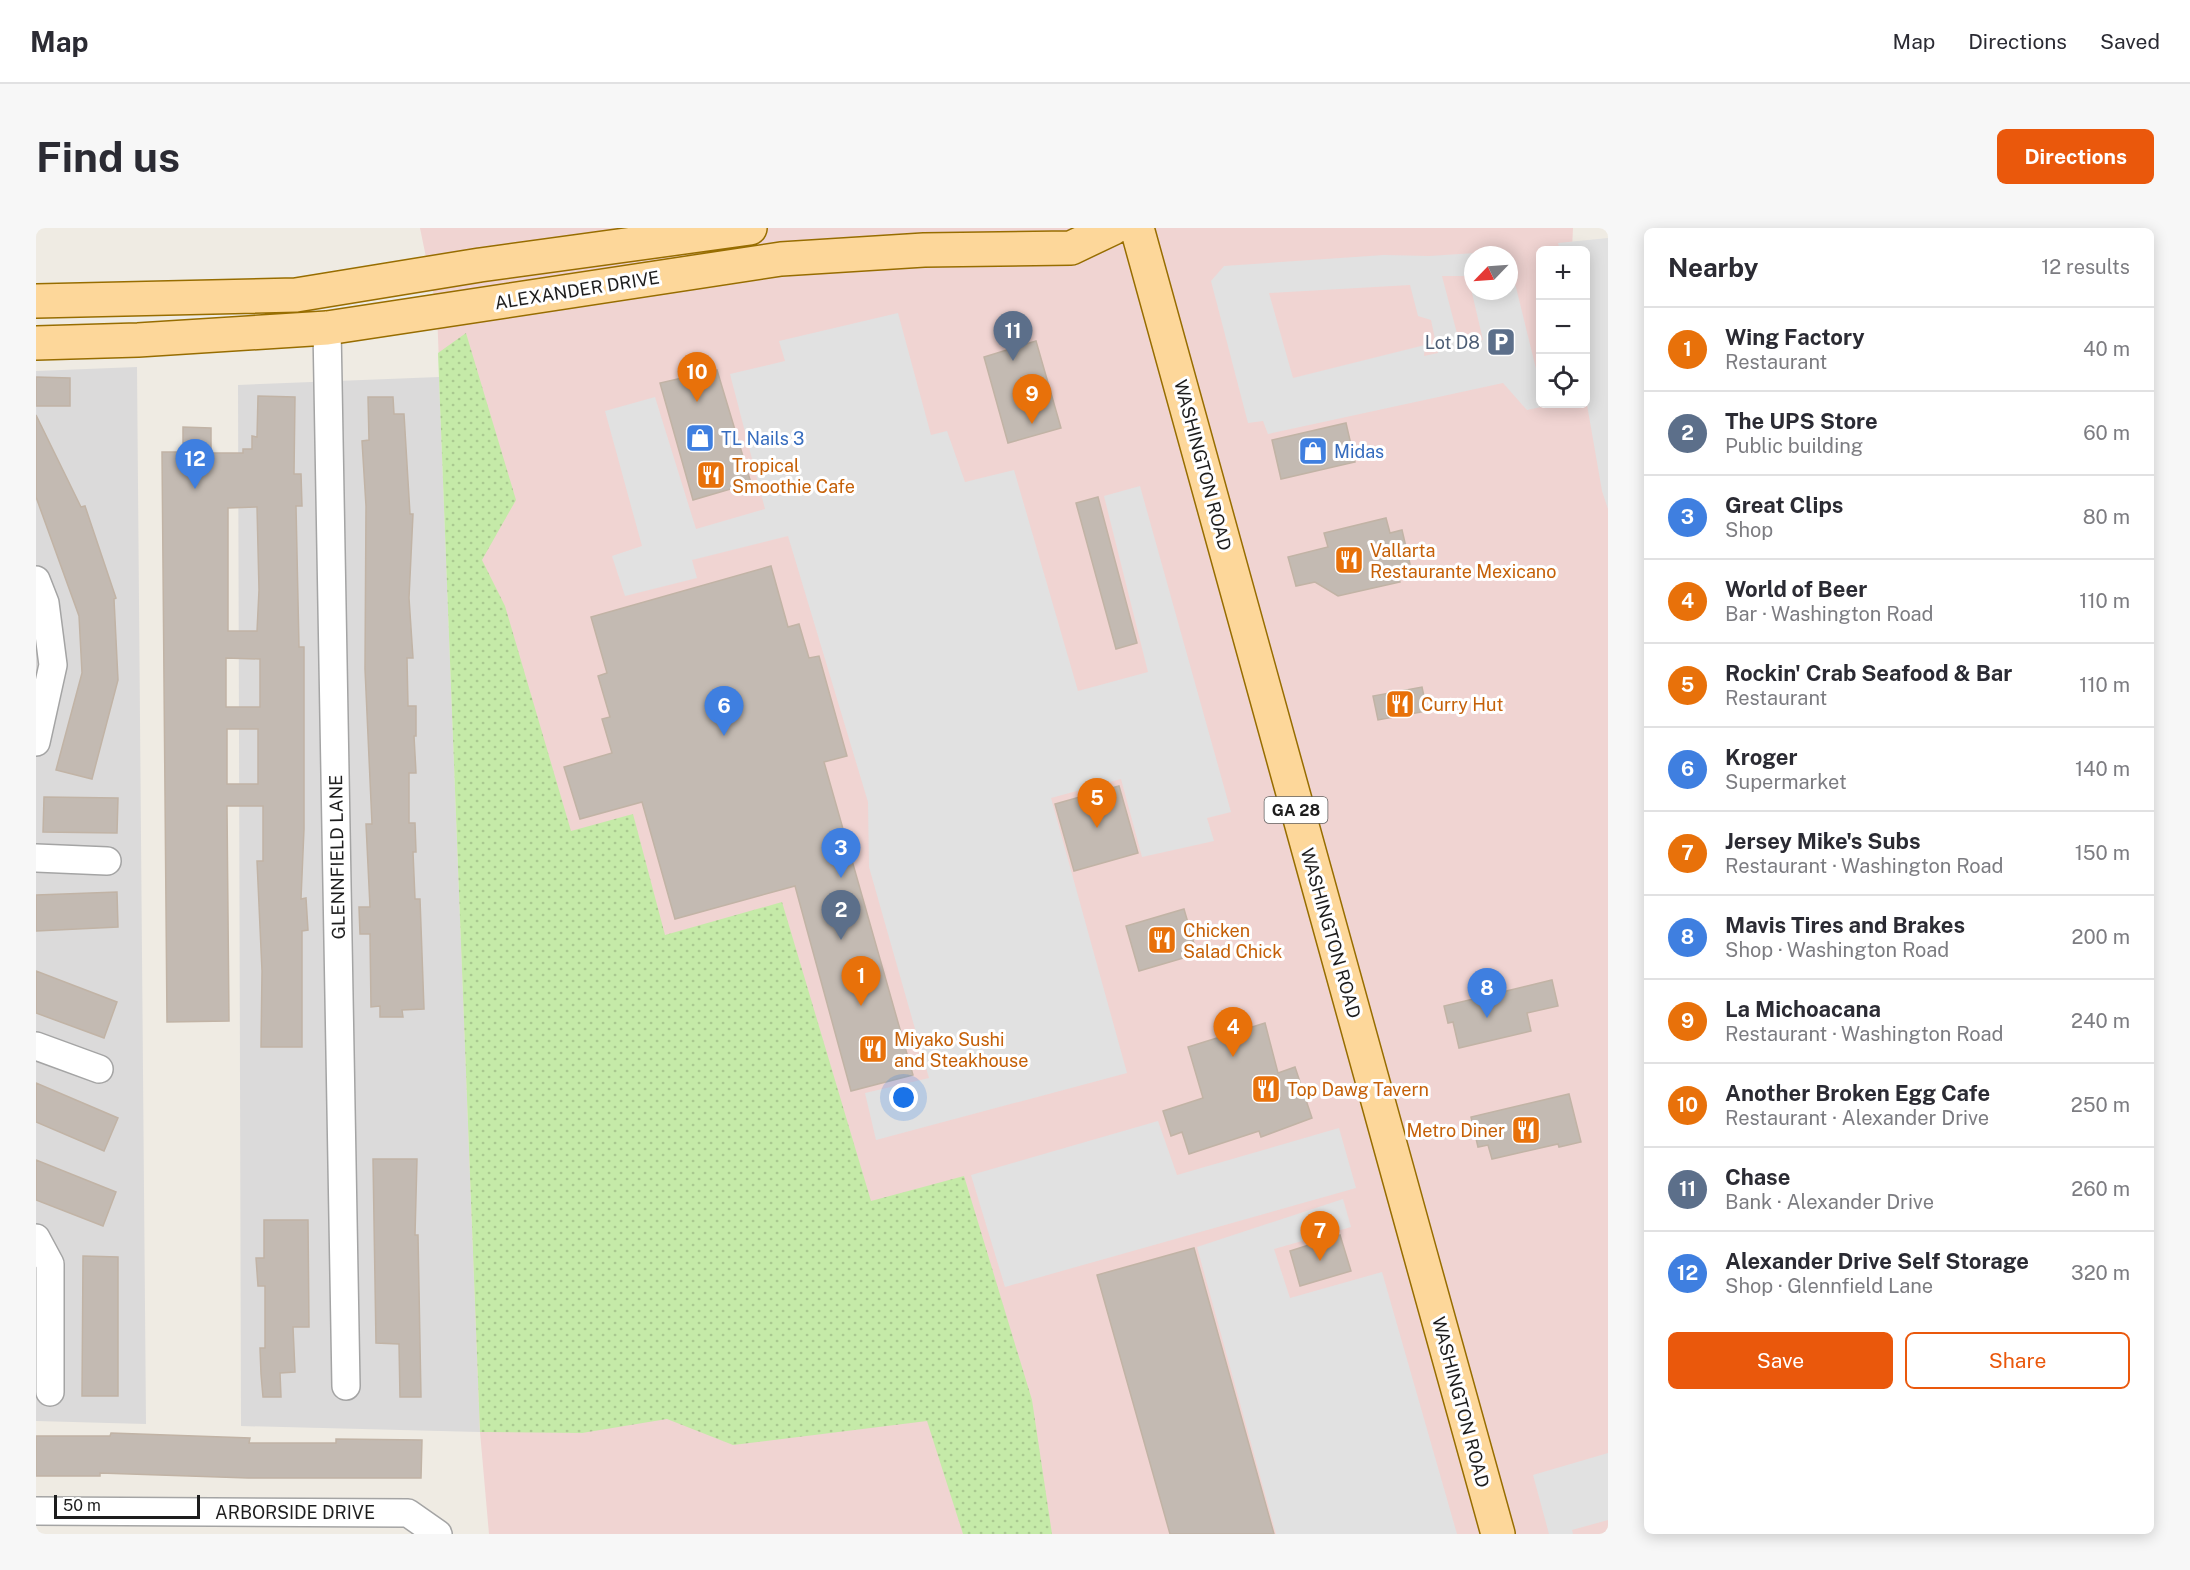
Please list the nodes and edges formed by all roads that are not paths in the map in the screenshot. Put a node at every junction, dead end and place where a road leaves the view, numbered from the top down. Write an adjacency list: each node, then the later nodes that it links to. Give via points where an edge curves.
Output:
1 (750, 228): 4 (main road, ALEXANDER DRIVE, via 296,295)
2 (1113, 228): 5 (main road, ALEXANDER DRIVE, via 1071,248 924,250 781,259)
3 (1137, 228): 18 (main road, WASHINGTON ROAD / GA 28)
4 (36, 301)
5 (327, 328): 6 (main road, ALEXANDER DRIVE); 14 (street, GLENNFIELD LANE)
6 (36, 343)
7 (36, 580): 8 (street, via 45,603 52,665)
8 (36, 742)
9 (36, 858): 10 (street)
10 (107, 861)
11 (36, 1046): 12 (street)
12 (99, 1069)
13 (36, 1238): 15 (street, via 50,1264)
14 (346, 1386)
15 (50, 1392)
16 (36, 1511): 17 (street, ARBORSIDE DRIVE, via 408,1513)
17 (438, 1534)
18 (1498, 1534)

